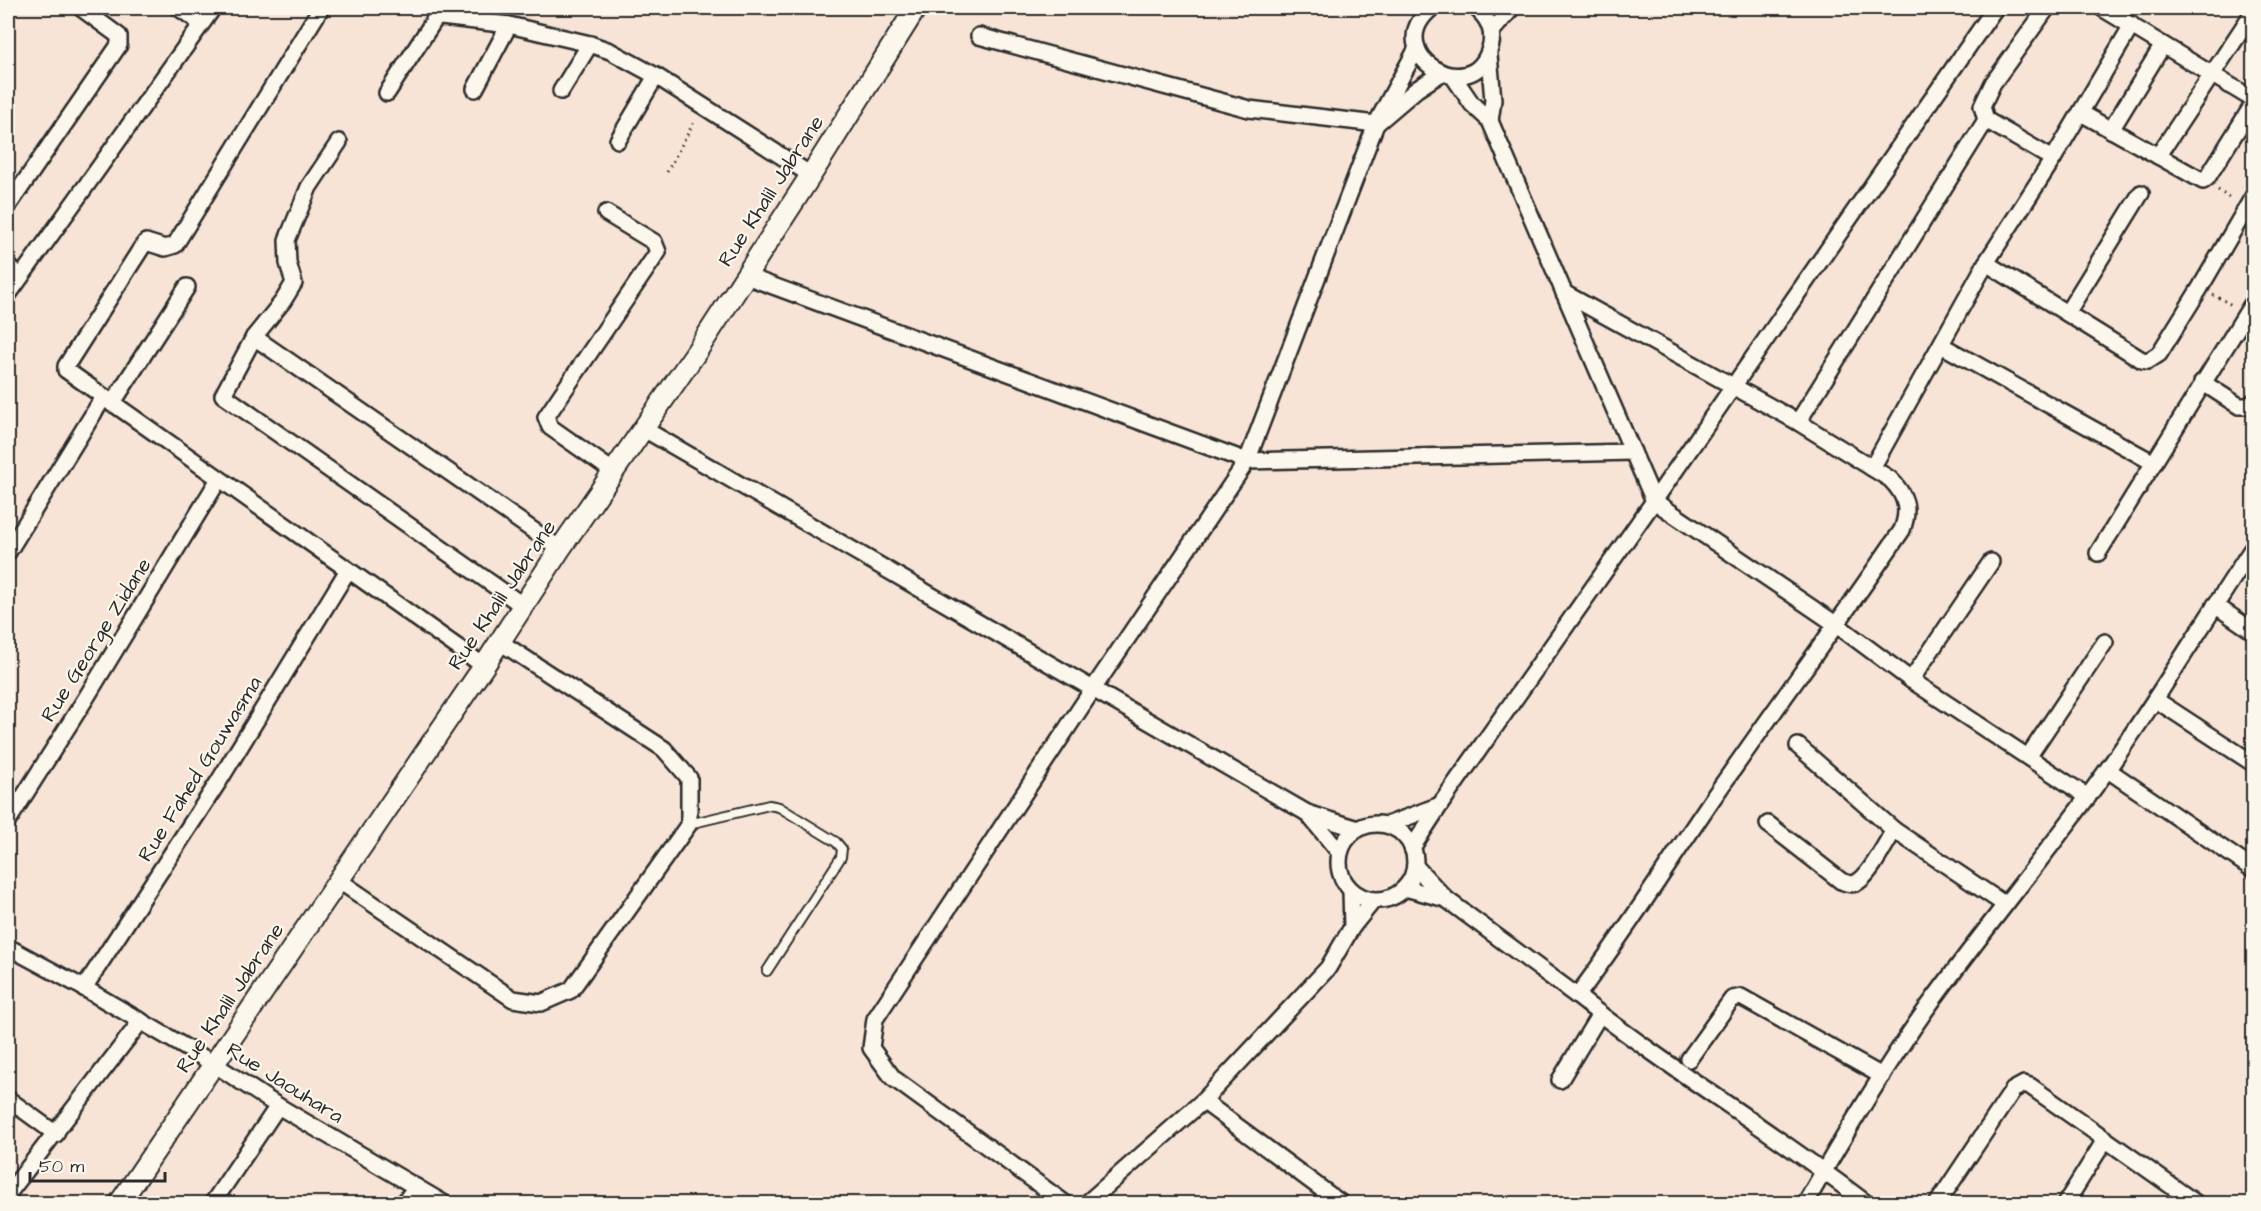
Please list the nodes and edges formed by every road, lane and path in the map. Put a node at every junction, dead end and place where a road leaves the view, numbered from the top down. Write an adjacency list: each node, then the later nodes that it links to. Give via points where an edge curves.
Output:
1 (81, 8): 44 (street, via 119,36 119,45)
2 (179, 8): 13 (street)
3 (213, 8): 13 (street)
4 (321, 8): 62 (street, via 175,245 165,248 146,242 66,366 68,373)
5 (915, 8): 40 (street, Rue Khalil Jabrane)
6 (1476, 8): 16 (street, via 1485,15)
7 (1512, 8): 16 (street)
8 (1995, 8): 60 (street)
9 (2047, 8): 31 (street, via 1988,91 1982,105)
10 (2102, 8): 15 (street)
11 (1426, 10): 20 (street, via 1415,37)
12 (2253, 11): 22 (street)
13 (201, 23): 49 (street)
14 (509, 25): 18 (street); 25 (street); 27 (street, via 435,19)
15 (2132, 26): 19 (street); 30 (street)
16 (1492, 31): 21 (street)
17 (979, 36): 33 (street, via 1249,109)
18 (590, 44): 24 (street); 26 (street)
19 (2163, 45): 22 (street); 34 (street)
20 (1417, 48): 23 (street, via 1425,62); 33 (street)
21 (1488, 55): 23 (street, via 1467,74); 32 (street, via 1493,100)
22 (2211, 74): 28 (street); 37 (street)
23 (1446, 75): 32 (street); 33 (street, via 1417,89)
24 (656, 76): 29 (street); 35 (street)
25 (475, 89)
26 (561, 91)
27 (387, 93)
28 (2253, 102): 41 (street)
29 (704, 106): 39 (path); 40 (street)
30 (2081, 112): 34 (street); 38 (street)
31 (1986, 120): 38 (street); 63 (street)
32 (1490, 121): 53 (street)
33 (1376, 124): 66 (street)
34 (2110, 130): 37 (street)
35 (618, 140)
36 (339, 142): 57 (street, via 309,187 287,240 294,283)
37 (2158, 156): 41 (street)
38 (2053, 159): 47 (street)
39 (667, 172)
40 (811, 175): 50 (street, Rue Khalil Jabrane)
41 (2204, 181): 45 (path)
42 (2141, 193): 56 (street)
43 (2253, 195): 45 (street)
44 (10, 196)
45 (2245, 209): 52 (street)
46 (606, 213): 69 (street, via 654,242 658,252 546,417 550,427)
47 (1986, 263): 56 (street); 58 (street)
48 (8, 267): 49 (street)
49 (21, 276): 54 (street)
50 (746, 276): 64 (street, Rue Khalil Jabrane); 66 (street)
51 (187, 287): 62 (street)
52 (2200, 288): 55 (path); 56 (street, via 2159,354 2148,361)
53 (1564, 293): 60 (street); 65 (street)
54 (8, 295)
55 (2249, 307): 59 (street)
56 (2067, 313)
57 (254, 338): 73 (street); 78 (street, via 223,392 224,397)
58 (1941, 345): 67 (street); 68 (street)
59 (2202, 382): 61 (street, via 2239,406 2248,406); 67 (street)
60 (1733, 385): 63 (street); 71 (street)
61 (2253, 400)
62 (108, 401): 70 (street); 74 (street)
63 (1798, 422): 68 (street)
64 (644, 429): 69 (street, Rue Khalil Jabrane); 86 (street)
65 (1633, 452): 66 (street); 71 (street)
66 (1246, 462): 86 (street)
67 (2154, 463): 75 (street)
68 (1872, 468): 80 (street, via 1900,489 1906,502 1906,518 1902,530)
69 (615, 471): 73 (street, Rue Khalil Jabrane)
70 (219, 479): 77 (street); 95 (street, Rue George Zidane)
71 (1654, 501): 80 (street); 93 (street)
72 (2253, 546): 79 (street)
73 (560, 549): 78 (street, Rue Khalil Jabrane)
74 (8, 552)
75 (2098, 553)
76 (1991, 562): 85 (street)
77 (348, 570): 84 (street); 114 (street, Rue Fahed Gouwasma, via 219,781)
78 (522, 605): 82 (street, Rue Khalil Jabrane)
79 (2215, 605): 81 (street); 87 (street)
80 (1837, 625): 85 (street); 115 (street)
81 (2253, 632)
82 (500, 642): 84 (street, Rue Khalil Jabrane); 96 (street, via 664,749 688,778)
83 (2105, 642): 89 (street)
84 (484, 666): 105 (street, Rue Khalil Jabrane)
85 (1911, 680): 89 (street)
86 (1093, 689): 94 (street); 134 (street, via 875,1019 871,1048 893,1078)
87 (2156, 700): 90 (street); 91 (street)
88 (1798, 746): 100 (street)
89 (2028, 757): 92 (street)
90 (2253, 764)
91 (2108, 770): 92 (street); 104 (street)
92 (2088, 797): 110 (street)
93 (1440, 805): 98 (street); 101 (street)
94 (1307, 813): 99 (street); 102 (street)
95 (8, 821)
96 (689, 824): 105 (street, via 571,990 542,1003 513,999); 113 (lane, via 769,805 842,849 841,857)
97 (1768, 824): 100 (street, via 1851,885 1866,874)
98 (1387, 825): 99 (street, via 1372,824); 101 (street, via 1402,834)
99 (1358, 829): 102 (street)
100 (1894, 830): 110 (street)
101 (1412, 848): 103 (street)
102 (1339, 852): 107 (street, via 1340,873)
103 (1415, 866): 106 (street); 108 (street)
104 (2253, 870)
105 (339, 880): 119 (street, Rue Khalil Jabrane)
106 (1406, 888): 108 (street); 109 (street, via 1390,899)
107 (1351, 891): 109 (street); 111 (street)
108 (1446, 899): 115 (street)
109 (1373, 901): 111 (street)
110 (2004, 904): 120 (street)
111 (1352, 927): 123 (street, via 1328,968)
112 (8, 947): 114 (street, Rue Jaouhara)
113 (767, 971)
114 (84, 988): 117 (street, Rue Jaouhara)
115 (1577, 996): 116 (street)
116 (1600, 1014): 121 (street); 127 (street)
117 (141, 1022): 119 (street, Rue Jaouhara); 125 (street)
118 (1689, 1059): 120 (street, via 1732,999 1741,997)
119 (214, 1064): 124 (street, Rue Jaouhara); 130 (street, Rue Khalil Jabrane)
120 (1882, 1076): 127 (street)
121 (1560, 1080)
122 (8, 1099): 125 (street)
123 (1203, 1101): 135 (street); 136 (street)
124 (279, 1106): 128 (street, Rue Jaouhara); 131 (street)
125 (56, 1134): 129 (street)
126 (2105, 1140): 139 (street, via 2024,1084 2013,1090); 140 (street); 141 (street)
127 (1824, 1170): 137 (street); 138 (street)
128 (416, 1187): 132 (street); 133 (street, Rue Jaouhara)
129 (8, 1194)
130 (119, 1203)
131 (212, 1203)
132 (403, 1203)
133 (445, 1203)
134 (1066, 1203)
135 (1086, 1203)
136 (1342, 1203)
137 (1804, 1203)
138 (1867, 1203)
139 (1937, 1203)
140 (2065, 1203)
141 (2197, 1203)

